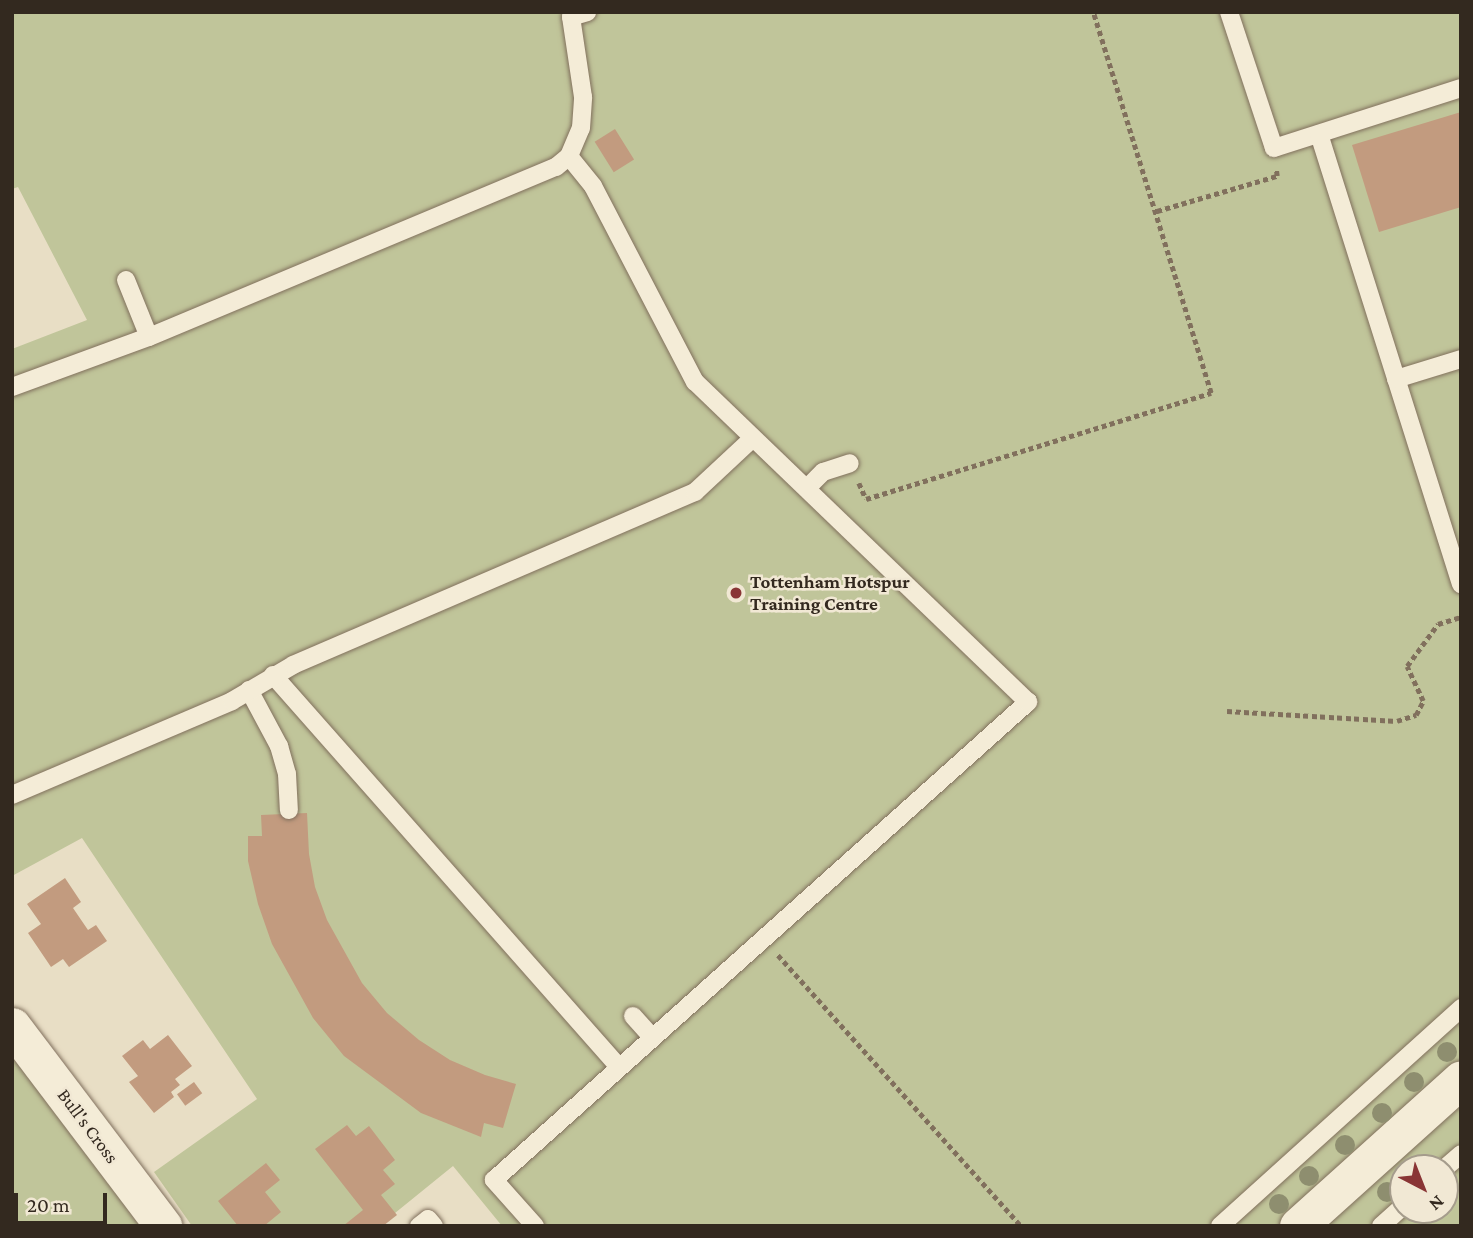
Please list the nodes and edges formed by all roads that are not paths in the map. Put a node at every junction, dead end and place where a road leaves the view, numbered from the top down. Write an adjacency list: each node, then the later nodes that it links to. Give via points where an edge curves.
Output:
1 (1229, 12): 4 (lane, via 1274,148)
2 (571, 14): 5 (lane, via 583,97 581,128)
3 (1461, 88): 4 (lane)
4 (1319, 134): 9 (lane)
5 (569, 156): 7 (lane, via 556,167); 11 (lane, via 593,186 695,382)
6 (126, 279): 7 (lane)
7 (149, 337): 10 (lane)
8 (1461, 359): 9 (lane)
9 (1396, 379): 14 (lane)
10 (12, 387)
11 (753, 438): 13 (lane); 15 (lane, via 695,492)
12 (850, 463): 13 (lane, via 823,472)
13 (807, 488): 22 (lane, via 1028,702)
14 (1461, 584)
15 (273, 676): 16 (lane); 23 (lane)
16 (249, 690): 17 (lane); 18 (lane, via 279,747 287,774)
17 (12, 795)
18 (289, 810)
19 (1461, 1008): 29 (lane)
20 (632, 1016): 22 (lane)
21 (12, 1026): 25 (street, Bull's Cross)
22 (652, 1037): 23 (lane)
23 (619, 1067): 28 (lane, via 494,1180)
24 (1461, 1079): 30 (street)
25 (163, 1226)
26 (419, 1226): 27 (lane, via 428,1219)
27 (434, 1226)
28 (535, 1226)
29 (1220, 1226)
30 (1298, 1226)

